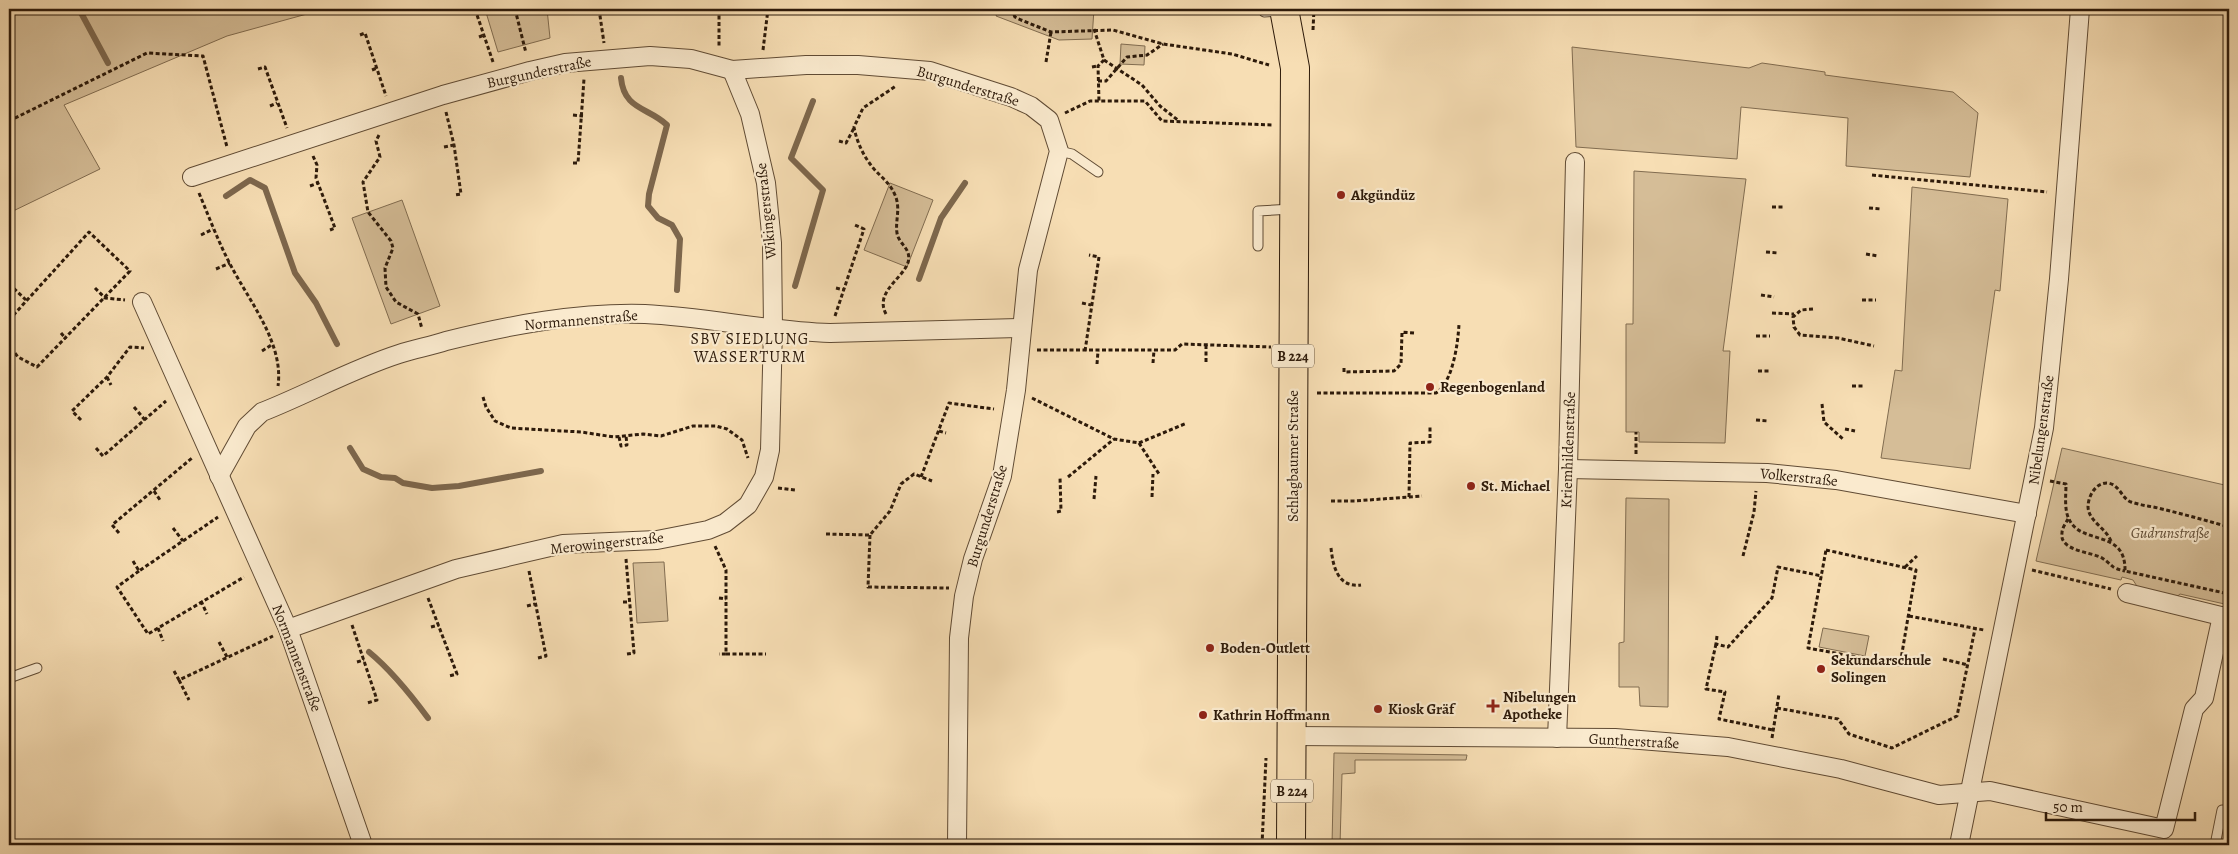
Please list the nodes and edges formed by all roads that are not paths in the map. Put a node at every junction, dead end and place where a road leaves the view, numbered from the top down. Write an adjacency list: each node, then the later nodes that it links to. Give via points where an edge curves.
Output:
1 (2080, 9): 16 (street, Nibelungenstraße, via 2044,428)
2 (1284, 10): 3 (lane, via 1294,10); 9 (main road, Schlagbaumer Straße / B 224, via 1302,40 1282,66)
3 (1299, 35)
4 (726, 68): 5 (street, Burgunderstraße, via 858,66 930,71 1031,106 1049,120); 8 (street, Burgunderstraße, via 666,56 585,61 530,71 442,95); 12 (street, Wikingerstraße, via 750,114 766,183 772,244)
5 (1059, 151): 7 (lane, via 1072,154); 13 (street, Burgunderstraße, via 1028,270)
6 (1575, 162): 14 (street, Kriemhildenstraße)
7 (1098, 172)
8 (192, 177)
9 (1294, 209): 10 (lane, via 1258,210); 22 (main road, Schlagbaumer Straße / B 224)
10 (1258, 246)
11 (142, 302): 15 (street, Normannenstraße)
12 (773, 328): 13 (street, Normannenstraße, via 830,333); 15 (street, Normannenstraße, via 646,314 611,314 541,321 398,354 262,412 247,426); 19 (street, Merowingerstraße, via 770,450 764,477 748,505 725,523 708,530 657,540 563,544 456,569)
13 (1021, 328): 27 (street, Burgunderstraße, via 1016,390 1002,476 973,559 958,638)
14 (1568, 469): 16 (street, Volkerstraße, via 1758,472 1836,480); 23 (street, Kriemhildenstraße)
15 (219, 476): 19 (street, Normannenstraße)
16 (2028, 514): 24 (street, Nibelungenstraße)
17 (2127, 593): 18 (street)
18 (2226, 617): 24 (street, via 2204,698 2194,710 2164,830 1990,791)
19 (288, 629): 26 (street, Normannenstraße)
20 (37, 668): 21 (lane)
21 (9, 678)
22 (1292, 736): 23 (street, Guntherstraße); 28 (main road, Schlagbaumer Straße / B 224)
23 (1557, 738): 24 (street, Guntherstraße, via 1615,738 1728,747 1841,770 1939,795)
24 (1971, 793): 29 (street, Nibelungenstraße)
25 (2222, 810): 30 (lane)
26 (363, 845)
27 (957, 845)
28 (1291, 845)
29 (1959, 845)
30 (2215, 845)

